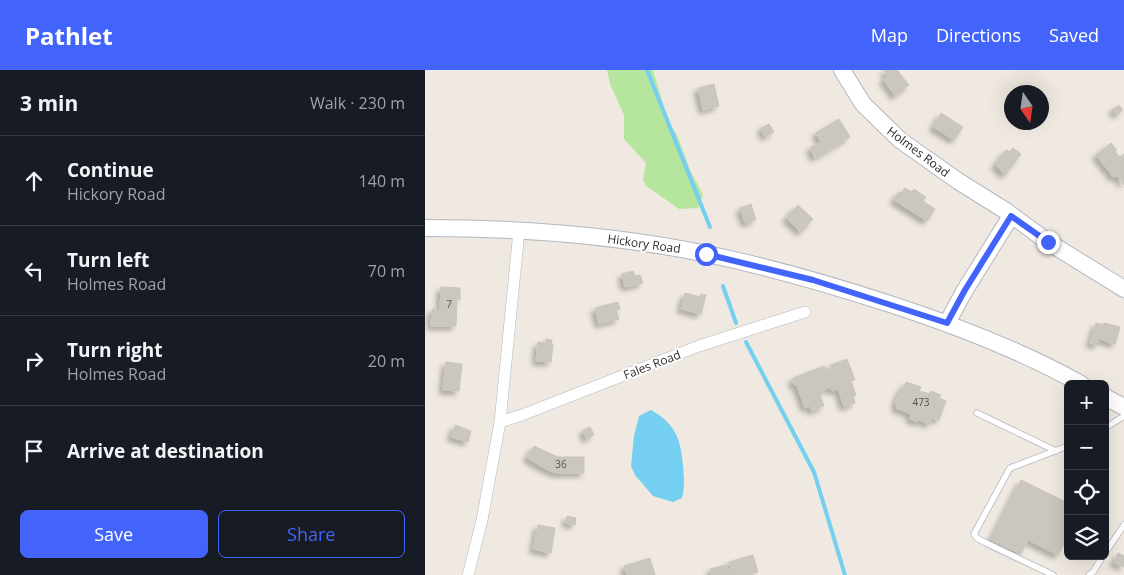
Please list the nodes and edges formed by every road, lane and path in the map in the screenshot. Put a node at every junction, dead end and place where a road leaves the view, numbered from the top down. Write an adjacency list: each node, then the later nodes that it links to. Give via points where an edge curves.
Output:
1 (844, 71): 2 (main road, Holmes Road, via 863,104 900,140)
2 (1011, 216): 5 (main road, Holmes Road); 7 (main road)
3 (425, 228): 4 (main road, Hickory Road)
4 (519, 230): 7 (main road, Hickory Road, via 620,240 706,254 813,280); 13 (street)
5 (1124, 289)
6 (805, 312): 13 (street, Fales Road, via 699,346)
7 (947, 323): 8 (main road, Hickory Road, via 1049,366)
8 (1074, 380)
9 (1109, 399): 10 (main road)
10 (1124, 407)
11 (977, 413): 16 (lane)
12 (1124, 416): 14 (lane)
13 (500, 422): 20 (street)
14 (1109, 425)
15 (1064, 448): 16 (lane)
16 (1056, 451): 21 (lane, via 1010,468 975,534 984,542)
17 (1124, 525): 18 (lane)
18 (1109, 548)
19 (1101, 560): 22 (lane)
20 (468, 575)
21 (1053, 575)
22 (1089, 575)

